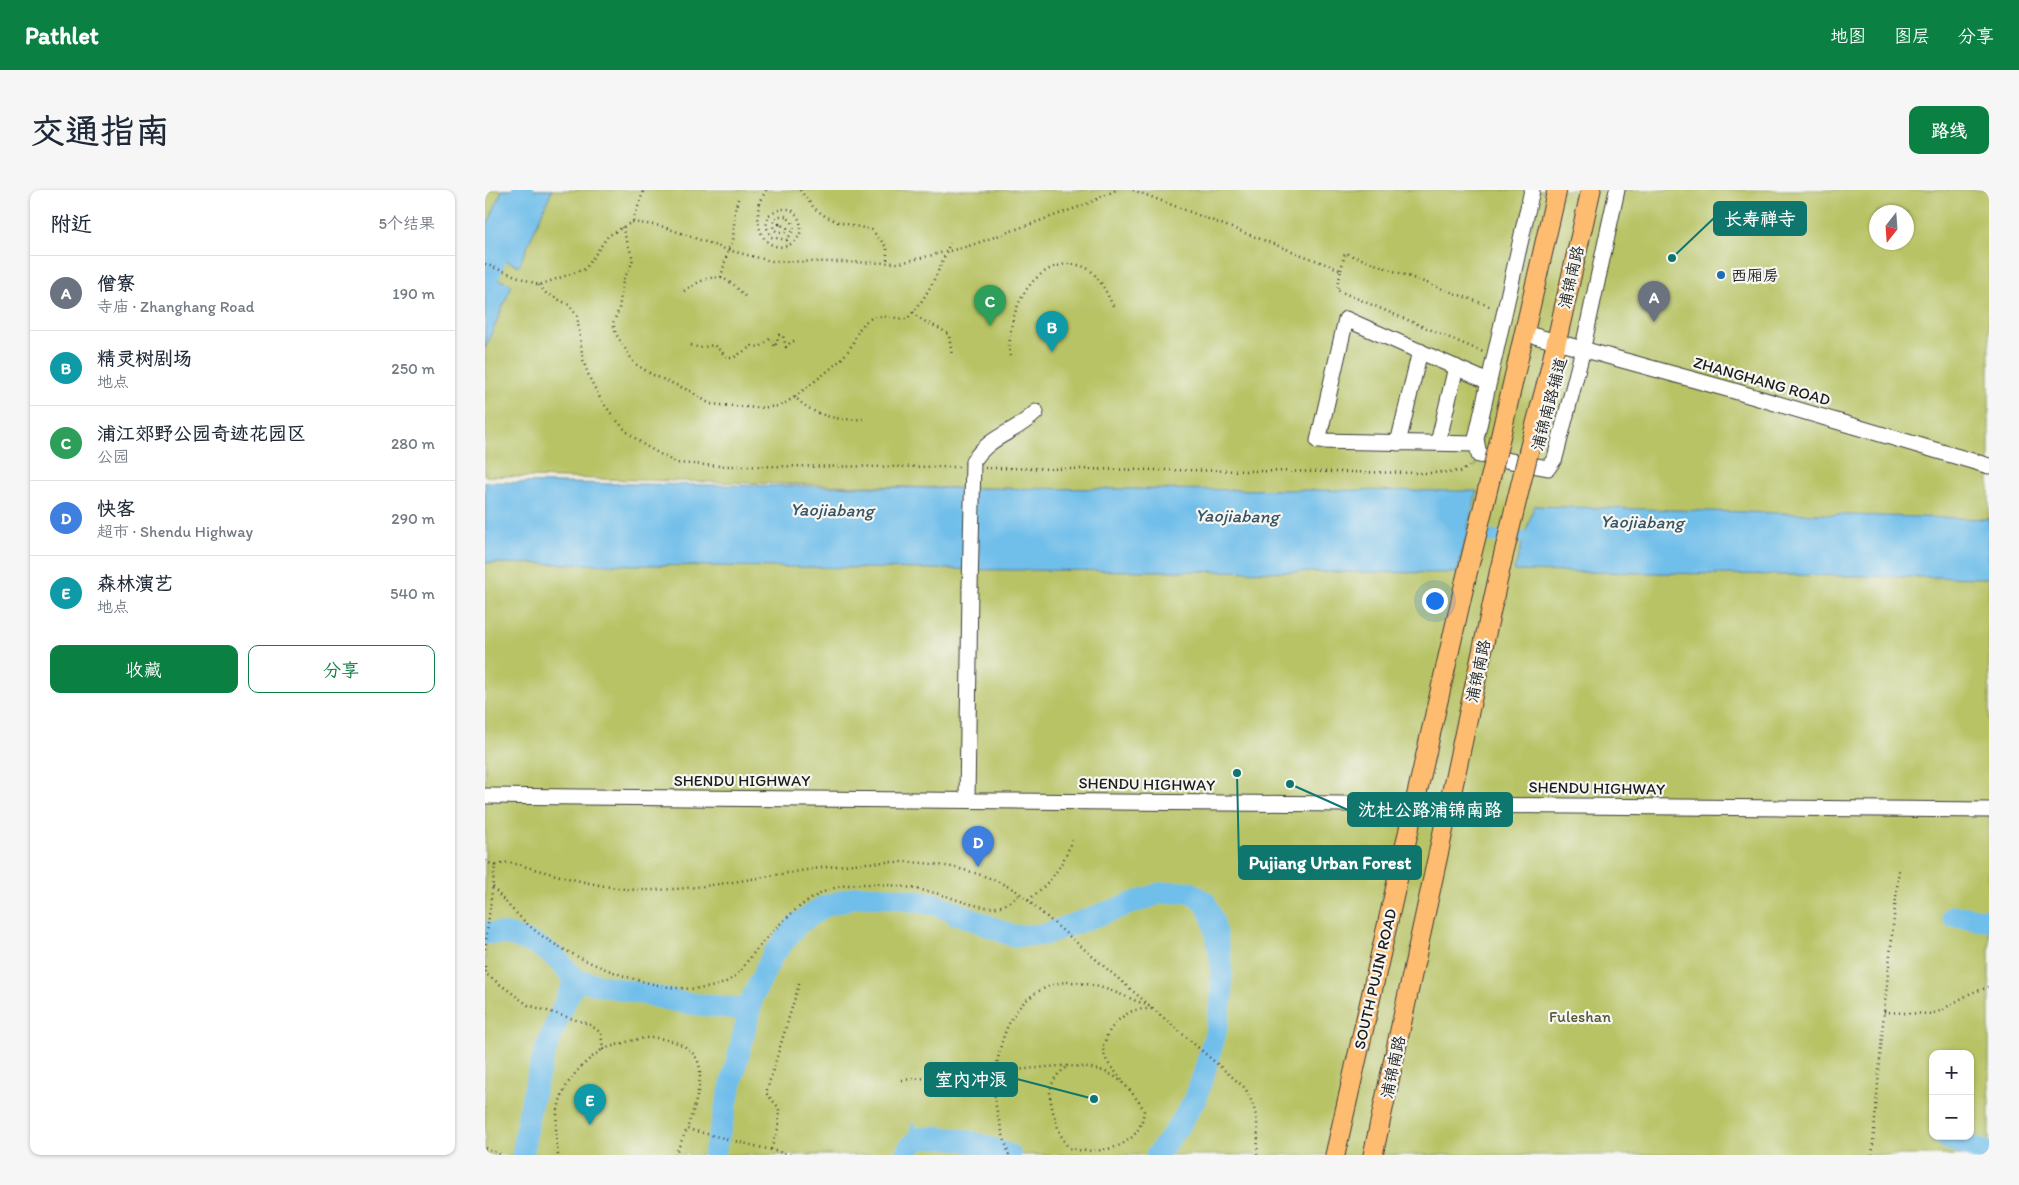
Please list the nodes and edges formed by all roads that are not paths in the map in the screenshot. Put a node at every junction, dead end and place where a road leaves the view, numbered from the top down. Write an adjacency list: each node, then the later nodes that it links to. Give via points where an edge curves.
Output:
1 (1532, 190): 10 (street)
2 (1557, 190): 5 (main road, SOUTH PUJIN ROAD)
3 (1591, 190): 6 (main road, 浦锦南路)
4 (1617, 190): 7 (street, 浦锦南路辅道)
5 (1524, 333): 6 (street, ZHANGHANG ROAD); 18 (main road, SOUTH PUJIN ROAD, bridge)
6 (1556, 343): 7 (street, ZHANGHANG ROAD); 19 (main road, 浦锦南路, bridge, via 1500,568)
7 (1582, 350): 14 (street, 浦锦南路辅道, via 1555,458 1548,468 1479,455); 15 (street, ZHANGHANG ROAD)
8 (1420, 352): 9 (street); 12 (street); 12 (street, via 1346,319 1318,441)
9 (1456, 367): 10 (street); 13 (street)
10 (1489, 382): 14 (street)
11 (1036, 412): 17 (street, bridge, via 1026,423 997,436 979,451 973,462)
12 (1398, 443): 13 (street)
13 (1438, 444): 14 (street)
14 (1477, 444)
15 (1989, 466)
16 (485, 796): 17 (street, SHENDU HIGHWAY)
17 (967, 800): 18 (street, SHENDU HIGHWAY)
18 (1416, 804): 19 (street, SHENDU HIGHWAY); 21 (main road, SOUTH PUJIN ROAD)
19 (1449, 804): 20 (street, SHENDU HIGHWAY); 22 (main road, 浦锦南路)
20 (1989, 810)
21 (1335, 1155)
22 (1373, 1155)

